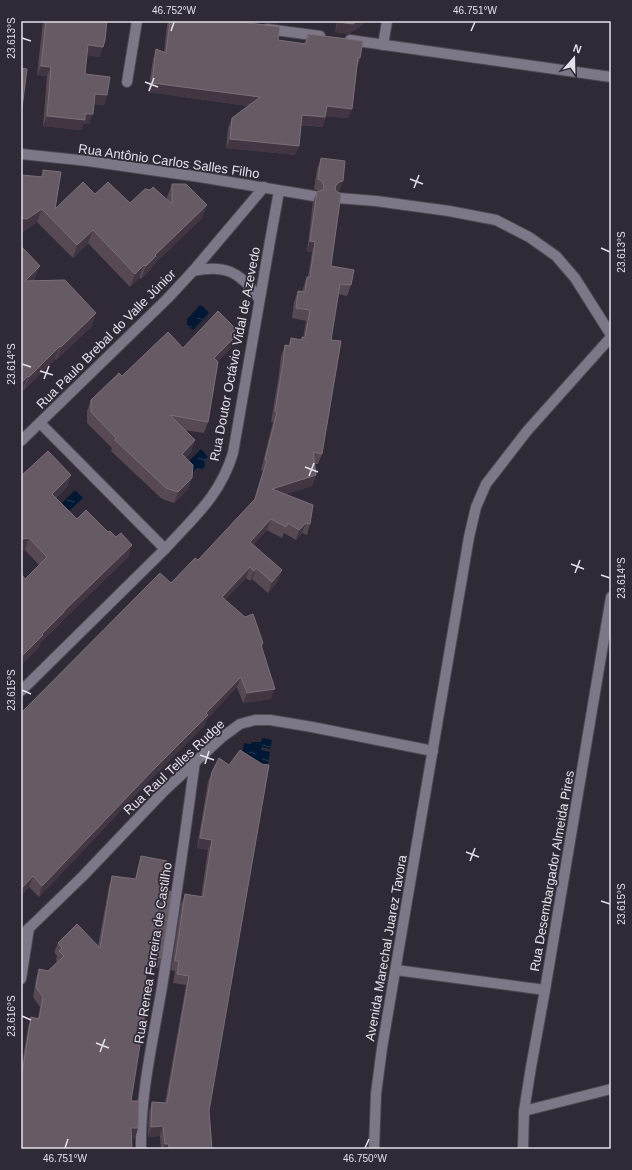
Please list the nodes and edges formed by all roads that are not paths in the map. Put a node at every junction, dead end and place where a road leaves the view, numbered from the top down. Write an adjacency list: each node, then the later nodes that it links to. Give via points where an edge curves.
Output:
1 (137, 21): 8 (street)
2 (387, 21): 6 (street)
3 (257, 28): 4 (street)
4 (328, 37)
5 (344, 39): 6 (street)
6 (383, 45): 7 (street)
7 (611, 77)
8 (127, 82)
9 (21, 154): 10 (street, Rua Antônio Carlos Salles Filho, via 88,161)
10 (264, 188): 11 (street, Rua Antônio Carlos Salles Filho); 14 (street, Rua Paulo Brebal do Valle Júnior)
11 (279, 191): 12 (street, Rua Antônio Carlos Salles Filho); 15 (street, Rua Doutor Octávio Vidal de Azevedo)
12 (314, 196)
13 (338, 198): 16 (street, via 450,211 496,220 529,237 556,256 575,278)
14 (192, 271): 15 (street, Rua Paulo Brebal do Valle Júnior, via 206,268 229,271 241,277); 17 (street, Rua Paulo Brebal do Valle Júnior, via 168,298)
15 (259, 299): 19 (street, Rua Doutor Octávio Vidal de Azevedo, via 253,344 228,468 209,502)
16 (611, 336): 22 (street, Avenida Marechal Juarez Tavora, via 527,431 486,484 476,507)
17 (40, 423): 18 (street, Rua Paulo Brebal do Valle Júnior); 19 (street)
18 (21, 441)
19 (165, 549): 21 (street, Rua Doutor Octávio Vidal de Azevedo)
20 (611, 597): 28 (street, Rua Desembargador Almeida Pires)
21 (21, 692)
22 (433, 752): 23 (street, Rua Raul Telles Rudge, via 312,727 255,720 240,724); 26 (street, Avenida Marechal Juarez Tavora)
23 (195, 761): 24 (street, Rua Raul Telles Rudge); 31 (street, Rua Renea Ferreira de Castilho, via 145,1093)
24 (29, 928): 25 (street, Rua Raul Telles Rudge); 27 (street)
25 (21, 936)
26 (396, 970): 28 (street); 32 (street, Avenida Marechal Juarez Tavora, via 376,1094)
27 (21, 979)
28 (546, 990): 30 (street, Rua Desembargador Almeida Pires)
29 (611, 1088): 30 (street)
30 (524, 1111): 33 (street, Rua Desembargador Almeida Pires)
31 (141, 1149)
32 (374, 1149)
33 (523, 1149)

